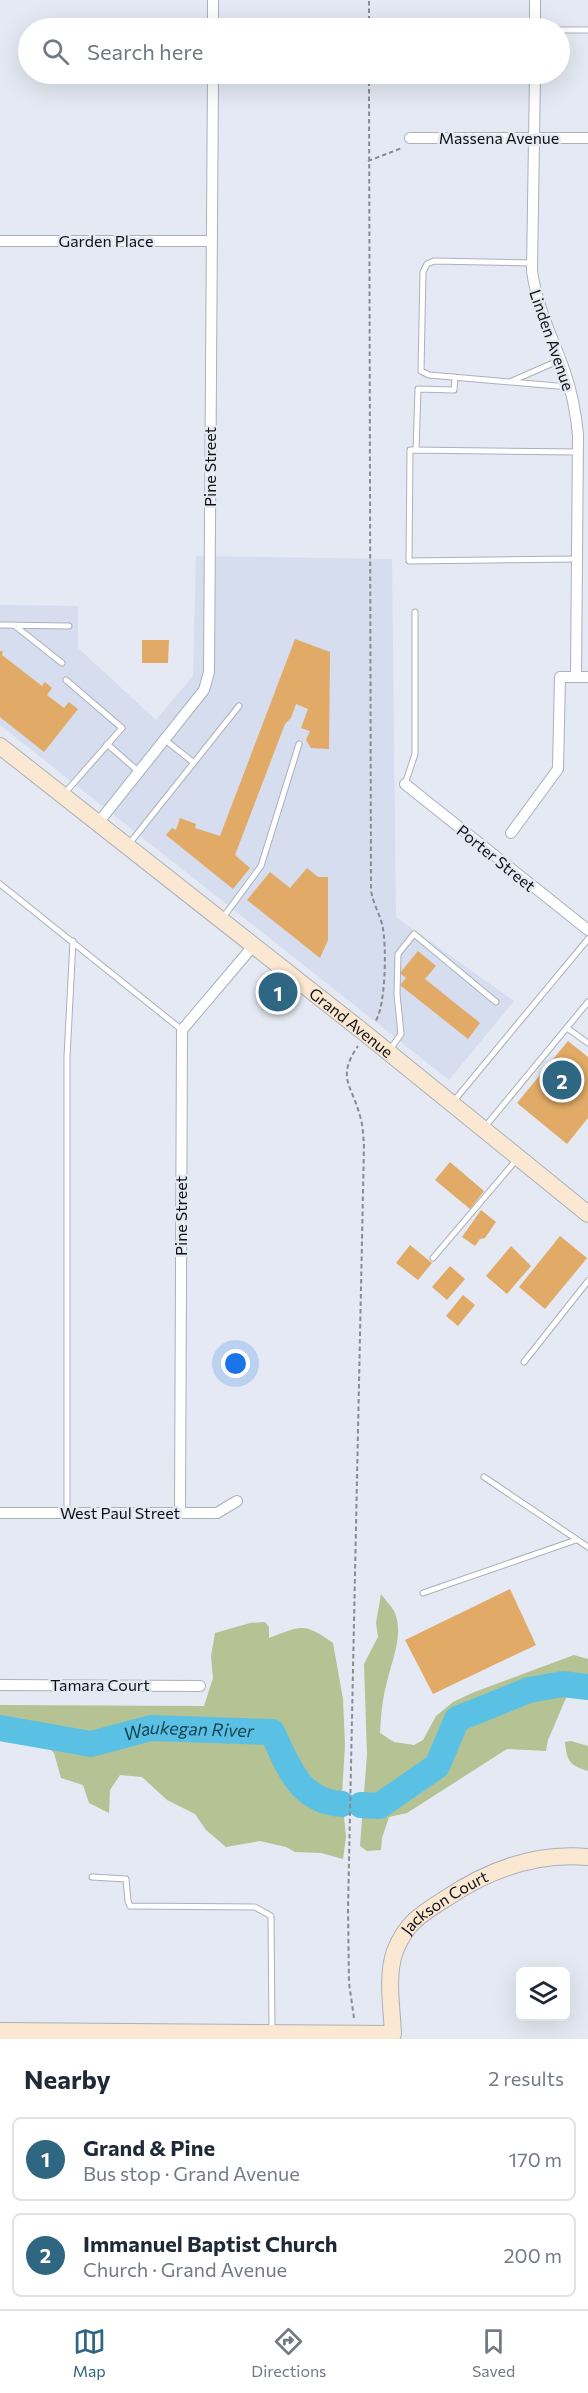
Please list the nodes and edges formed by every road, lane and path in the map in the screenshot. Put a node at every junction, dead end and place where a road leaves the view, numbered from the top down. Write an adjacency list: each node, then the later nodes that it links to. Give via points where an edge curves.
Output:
1 (213, 0): 4 (street)
2 (369, 0): 5 (path)
3 (535, 0): 6 (street)
4 (213, 18)
5 (369, 18)
6 (535, 18)
7 (570, 30): 8 (lane)
8 (588, 30)
9 (213, 84): 17 (street, Pine Street)
10 (369, 84): 15 (path)
11 (535, 84): 13 (street, Linden Avenue)
12 (410, 138): 13 (street, Massena Avenue); 15 (path, via 408,146)
13 (534, 138): 14 (street, Massena Avenue); 18 (street, Linden Avenue)
14 (588, 138)
15 (368, 161): 54 (path, via 370,889 383,930)
16 (0, 241): 17 (street, Garden Place)
17 (211, 241): 35 (street, Pine Street, via 209,672 204,690)
18 (531, 263): 19 (street, Linden Avenue, via 545,324); 20 (lane, via 426,264 421,371)
19 (560, 360): 21 (lane); 22 (street, Linden Avenue)
20 (455, 377): 21 (lane); 23 (lane, via 454,390 418,389)
21 (510, 381): 22 (lane)
22 (569, 387): 24 (street, Linden Avenue, via 575,408)
23 (416, 450): 24 (lane); 25 (lane, via 410,450 409,561)
24 (578, 452): 25 (street, Linden Avenue)
25 (577, 559): 31 (street, Linden Avenue)
26 (415, 612): 41 (lane, via 415,754)
27 (0, 625): 28 (lane)
28 (15, 625): 29 (lane); 30 (lane)
29 (69, 626)
30 (62, 663)
31 (576, 677): 32 (street); 44 (street, via 560,677 558,770)
32 (588, 677)
33 (66, 680): 36 (lane, via 122,728)
34 (238, 706): 39 (lane)
35 (164, 739): 39 (lane); 40 (street, Pine Street)
36 (107, 744): 40 (lane); 42 (lane)
37 (299, 744): 47 (lane, via 261,866)
38 (0, 746): 42 (main road, Grand Avenue)
39 (194, 763): 45 (lane)
40 (138, 771): 43 (street, Pine Street)
41 (405, 784): 48 (street, Porter Street)
42 (62, 795): 43 (main road, Grand Avenue)
43 (98, 823): 45 (main road, Grand Avenue)
44 (511, 833)
45 (128, 846): 47 (main road, Grand Avenue)
46 (0, 884): 50 (lane)
47 (221, 920): 51 (main road, Grand Avenue)
48 (588, 930)
49 (588, 939): 60 (lane)
50 (73, 941): 56 (lane); 70 (lane, via 68,1057)
51 (254, 945): 56 (street); 58 (main road, Grand Avenue)
52 (496, 1002): 58 (lane, via 414,934 398,954 401,1034)
53 (588, 1002): 55 (lane)
54 (380, 1016)
55 (567, 1028): 57 (lane); 61 (lane)
56 (182, 1030): 71 (street, Pine Street)
57 (588, 1043)
58 (388, 1052): 60 (main road, Grand Avenue)
59 (353, 1054): 79 (path, via 346,1071 364,1144 348,1909)
60 (452, 1103): 61 (main road, Grand Avenue)
61 (483, 1129): 62 (main road, Grand Avenue)
62 (518, 1157): 63 (main road, Grand Avenue); 64 (lane)
63 (588, 1214)
64 (433, 1257)
65 (588, 1281): 66 (lane)
66 (524, 1362)
67 (484, 1477): 72 (lane)
68 (237, 1501): 71 (street, West Paul Street, via 217,1514)
69 (0, 1513): 70 (street, West Paul Street)
70 (68, 1513): 71 (street, West Paul Street)
71 (180, 1513)
72 (576, 1540): 73 (lane); 74 (lane)
73 (588, 1547)
74 (423, 1593)
75 (0, 1685): 76 (street, Tamara Court)
76 (200, 1686)
77 (588, 1857): 82 (main road, Jackson Court, via 532,1860 504,1867 473,1880 412,1921 394,1954)
78 (92, 1877): 81 (lane, via 126,1879 130,1906 255,1907 271,1916)
79 (354, 2018)
80 (0, 2031): 81 (main road)
81 (272, 2032): 82 (main road)
82 (393, 2036)

